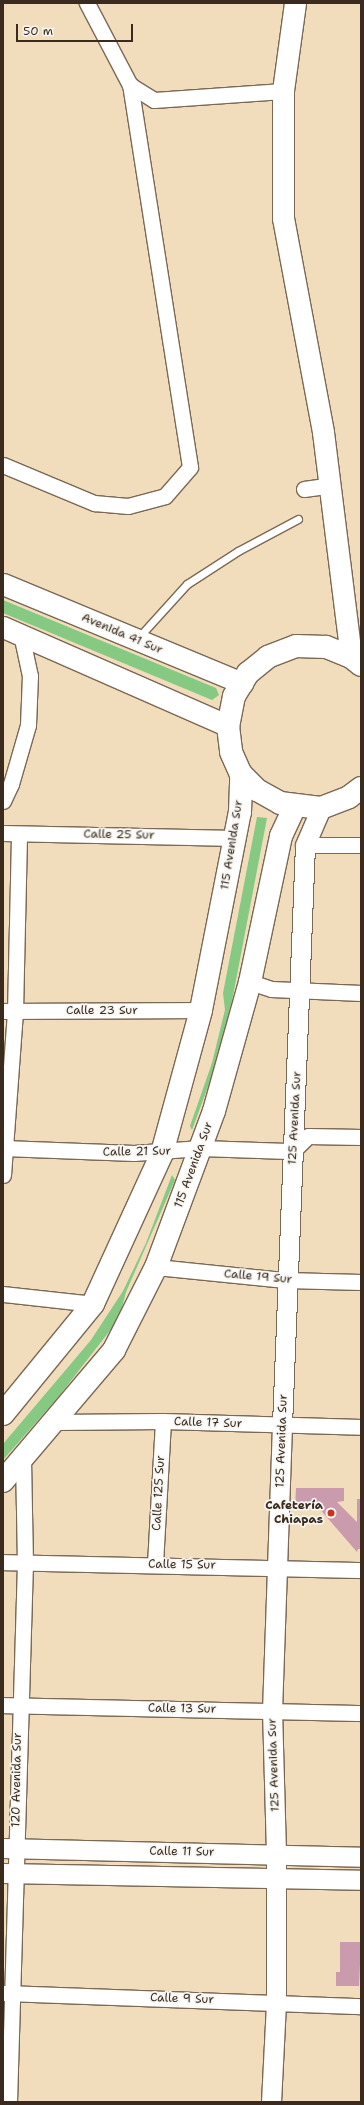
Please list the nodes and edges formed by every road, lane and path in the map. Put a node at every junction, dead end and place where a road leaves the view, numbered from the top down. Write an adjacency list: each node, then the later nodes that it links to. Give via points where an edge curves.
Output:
1 (87, 3): 3 (street)
2 (295, 3): 4 (main road)
3 (130, 85): 4 (street, via 154,100); 5 (street, via 190,467 165,496 128,506 94,502)
4 (283, 91): 6 (main road, via 283,218)
5 (3, 465)
6 (331, 485): 7 (street); 12 (main road)
7 (304, 489)
8 (298, 519): 11 (lane, via 238,551 188,584)
9 (3, 584): 11 (main road, Avenida 41 Sur)
10 (12, 630): 14 (main road); 17 (street, via 30,676 28,725 11,784)
11 (136, 640): 13 (main road, Avenida 41 Sur)
12 (356, 661): 13 (main road, via 326,647 296,646 268,656 248,673)
13 (242, 683): 14 (main road, via 234,696)
14 (228, 726): 15 (main road, via 231,752)
15 (241, 774): 18 (main road, via 257,790 280,803); 22 (main road, 115 Avenida Sur)
16 (361, 788): 19 (main road, via 350,798)
17 (3, 801)
18 (295, 806): 19 (main road); 25 (main road, 115 Avenida Sur, via 281,836)
19 (321, 808): 23 (street, 125 Avenida Sur)
20 (3, 833): 21 (street, Calle 25 Sur)
21 (19, 834): 22 (street, Calle 25 Sur); 29 (street)
22 (236, 838): 28 (main road, 115 Avenida Sur)
23 (305, 845): 24 (street); 26 (street, 125 Avenida Sur)
24 (361, 845)
25 (250, 982): 26 (street, via 271,989); 32 (main road, 115 Avenida Sur, via 214,1111)
26 (301, 992): 27 (street); 33 (street, 125 Avenida Sur)
27 (361, 993)
28 (201, 1010): 29 (street, Calle 23 Sur); 34 (main road, 115 Avenida Sur)
29 (9, 1012): 31 (street)
30 (361, 1137): 33 (street, via 308,1136)
31 (5, 1148): 34 (street, Calle 21 Sur); 35 (street)
32 (200, 1148): 33 (street, Calle 21 Sur); 34 (street, Calle 21 Sur); 36 (main road, 115 Avenida Sur)
33 (293, 1151): 37 (street, 125 Avenida Sur)
34 (162, 1153): 40 (main road, 115 Avenida Sur)
35 (3, 1175)
36 (156, 1267): 37 (street, Calle 19 Sur); 43 (main road, 115 Avenida Sur, via 114,1350)
37 (289, 1280): 38 (street, Calle 19 Sur); 44 (street, 125 Avenida Sur)
38 (361, 1282)
39 (3, 1294): 40 (street)
40 (93, 1304): 41 (main road, 115 Avenida Sur)
41 (3, 1414)
42 (164, 1421): 43 (street, Calle 17 Sur); 44 (street, Calle 17 Sur); 50 (street, Calle 125 Sur)
43 (55, 1422): 46 (main road, 115 Avenida Sur)
44 (282, 1425): 45 (street, Calle 17 Sur); 51 (street, 125 Avenida Sur)
45 (361, 1427)
46 (23, 1459): 47 (main road, 115 Avenida Sur); 49 (street, 120 Avenida Sur)
47 (3, 1481)
48 (3, 1562): 49 (street, Calle 15 Sur)
49 (24, 1563): 50 (street, Calle 15 Sur); 54 (street, 120 Avenida Sur)
50 (155, 1564): 51 (street, Calle 15 Sur)
51 (278, 1568): 52 (street, Calle 15 Sur); 55 (street, 125 Avenida Sur)
52 (361, 1570)
53 (3, 1705): 54 (street, Calle 13 Sur)
54 (19, 1706): 55 (street, Calle 13 Sur); 57 (street, 120 Avenida Sur)
55 (272, 1711): 56 (street, Calle 13 Sur); 58 (street, 125 Avenida Sur)
56 (361, 1713)
57 (9, 1849): 58 (street, Calle 11 Sur); 60 (street, 120 Avenida Sur)
58 (276, 1853): 59 (street, Calle 11 Sur); 61 (street, 125 Avenida Sur)
59 (361, 1857)
60 (9, 1873): 61 (street, Calle 11 Sur); 63 (street, 120 Avenida Sur)
61 (275, 1877): 62 (street, Calle 11 Sur); 64 (street, 125 Avenida Sur)
62 (361, 1880)
63 (7, 1993): 64 (street, Calle 9 Sur); 66 (street, 120 Avenida Sur)
64 (276, 2002): 65 (street, Calle 9 Sur); 67 (street, 125 Avenida Sur)
65 (361, 2006)
66 (9, 2102)
67 (271, 2102)

